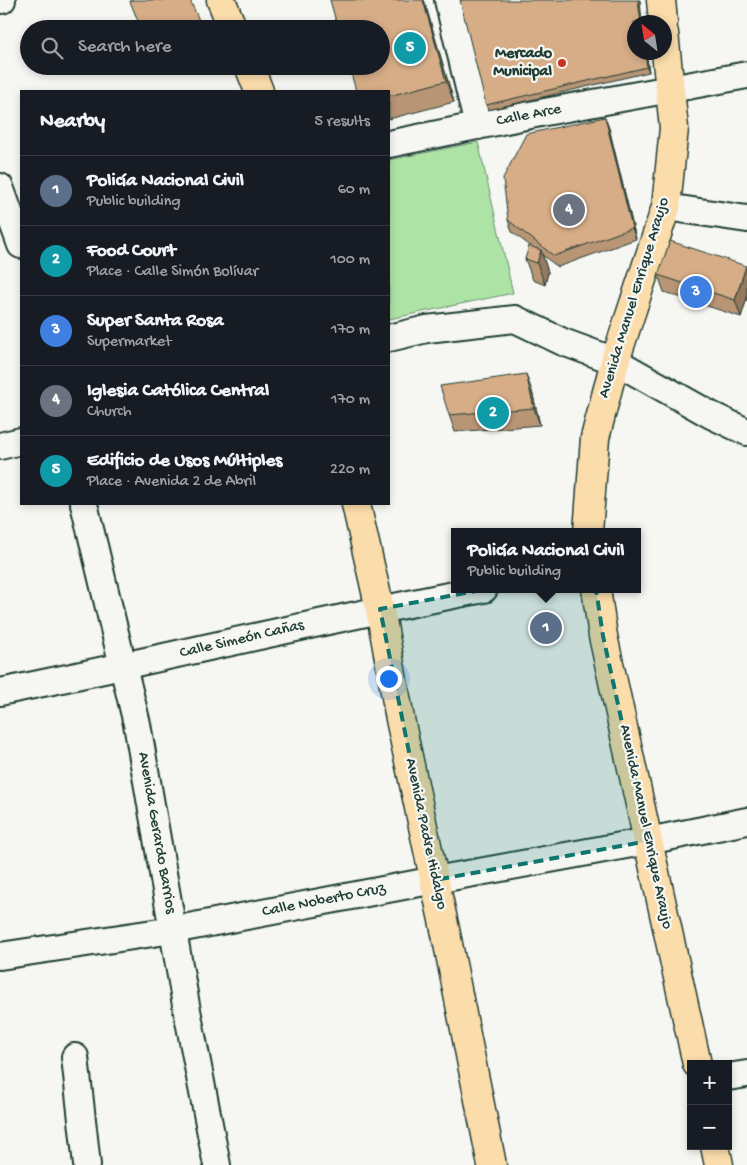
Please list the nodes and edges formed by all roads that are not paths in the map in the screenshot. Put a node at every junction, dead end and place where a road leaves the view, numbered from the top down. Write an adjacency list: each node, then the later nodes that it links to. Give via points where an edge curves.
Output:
1 (222, 0): 5 (main road)
2 (448, 0): 11 (street)
3 (661, 0): 4 (main road)
4 (662, 15)
5 (230, 20)
6 (667, 60): 9 (main road, Avenida Manuel Enrique Araujo)
7 (253, 75): 10 (main road)
8 (747, 75): 9 (street, Calle Arce)
9 (670, 89): 11 (street, Calle Arce); 14 (main road, Avenida Manuel Enrique Araujo, via 674,128)
10 (259, 90)
11 (478, 126): 12 (street, Calle Arce)
12 (390, 144)
13 (0, 187): 15 (street)
14 (666, 207): 16 (street); 19 (main road, Avenida Manuel Enrique Araujo)
15 (11, 219): 17 (street)
16 (747, 219)
17 (20, 242)
18 (390, 338): 19 (street, via 427,329 515,319 563,342)
19 (615, 361): 20 (street); 25 (main road, Avenida Manuel Enrique Araujo, via 595,438)
20 (747, 432)
21 (20, 441): 22 (street)
22 (0, 446)
23 (84, 505): 29 (street, Avenida Gerardo Barrios)
24 (356, 505): 28 (main road, Avenida Padre Hidalgo)
25 (588, 528)
26 (463, 593): 28 (street, Calle Simeón Cañas)
27 (597, 593): 32 (main road, Avenida Manuel Enrique Araujo)
28 (380, 609): 29 (street, Calle Simeón Cañas); 33 (main road, Avenida Padre Hidalgo)
29 (123, 667): 30 (street, Calle Simeón Cañas); 34 (street, Avenida Gerardo Barrios, via 137,724)
30 (0, 692)
31 (747, 822): 32 (street, Calle Noberto Cruz)
32 (648, 841): 33 (street, Calle Noberto Cruz); 37 (main road, Avenida Manuel Enrique Araujo)
33 (435, 880): 34 (street, Calle Noberto Cruz); 43 (main road, Avenida Padre Hidalgo)
34 (172, 930): 35 (street, Calle Noberto Cruz); 42 (street, Avenida Gerardo Barrios)
35 (0, 956)
36 (75, 1057): 41 (street)
37 (696, 1060)
38 (747, 1074): 39 (street)
39 (732, 1076)
40 (716, 1150): 44 (main road)
41 (87, 1165)
42 (217, 1165)
43 (492, 1165)
44 (720, 1165)

